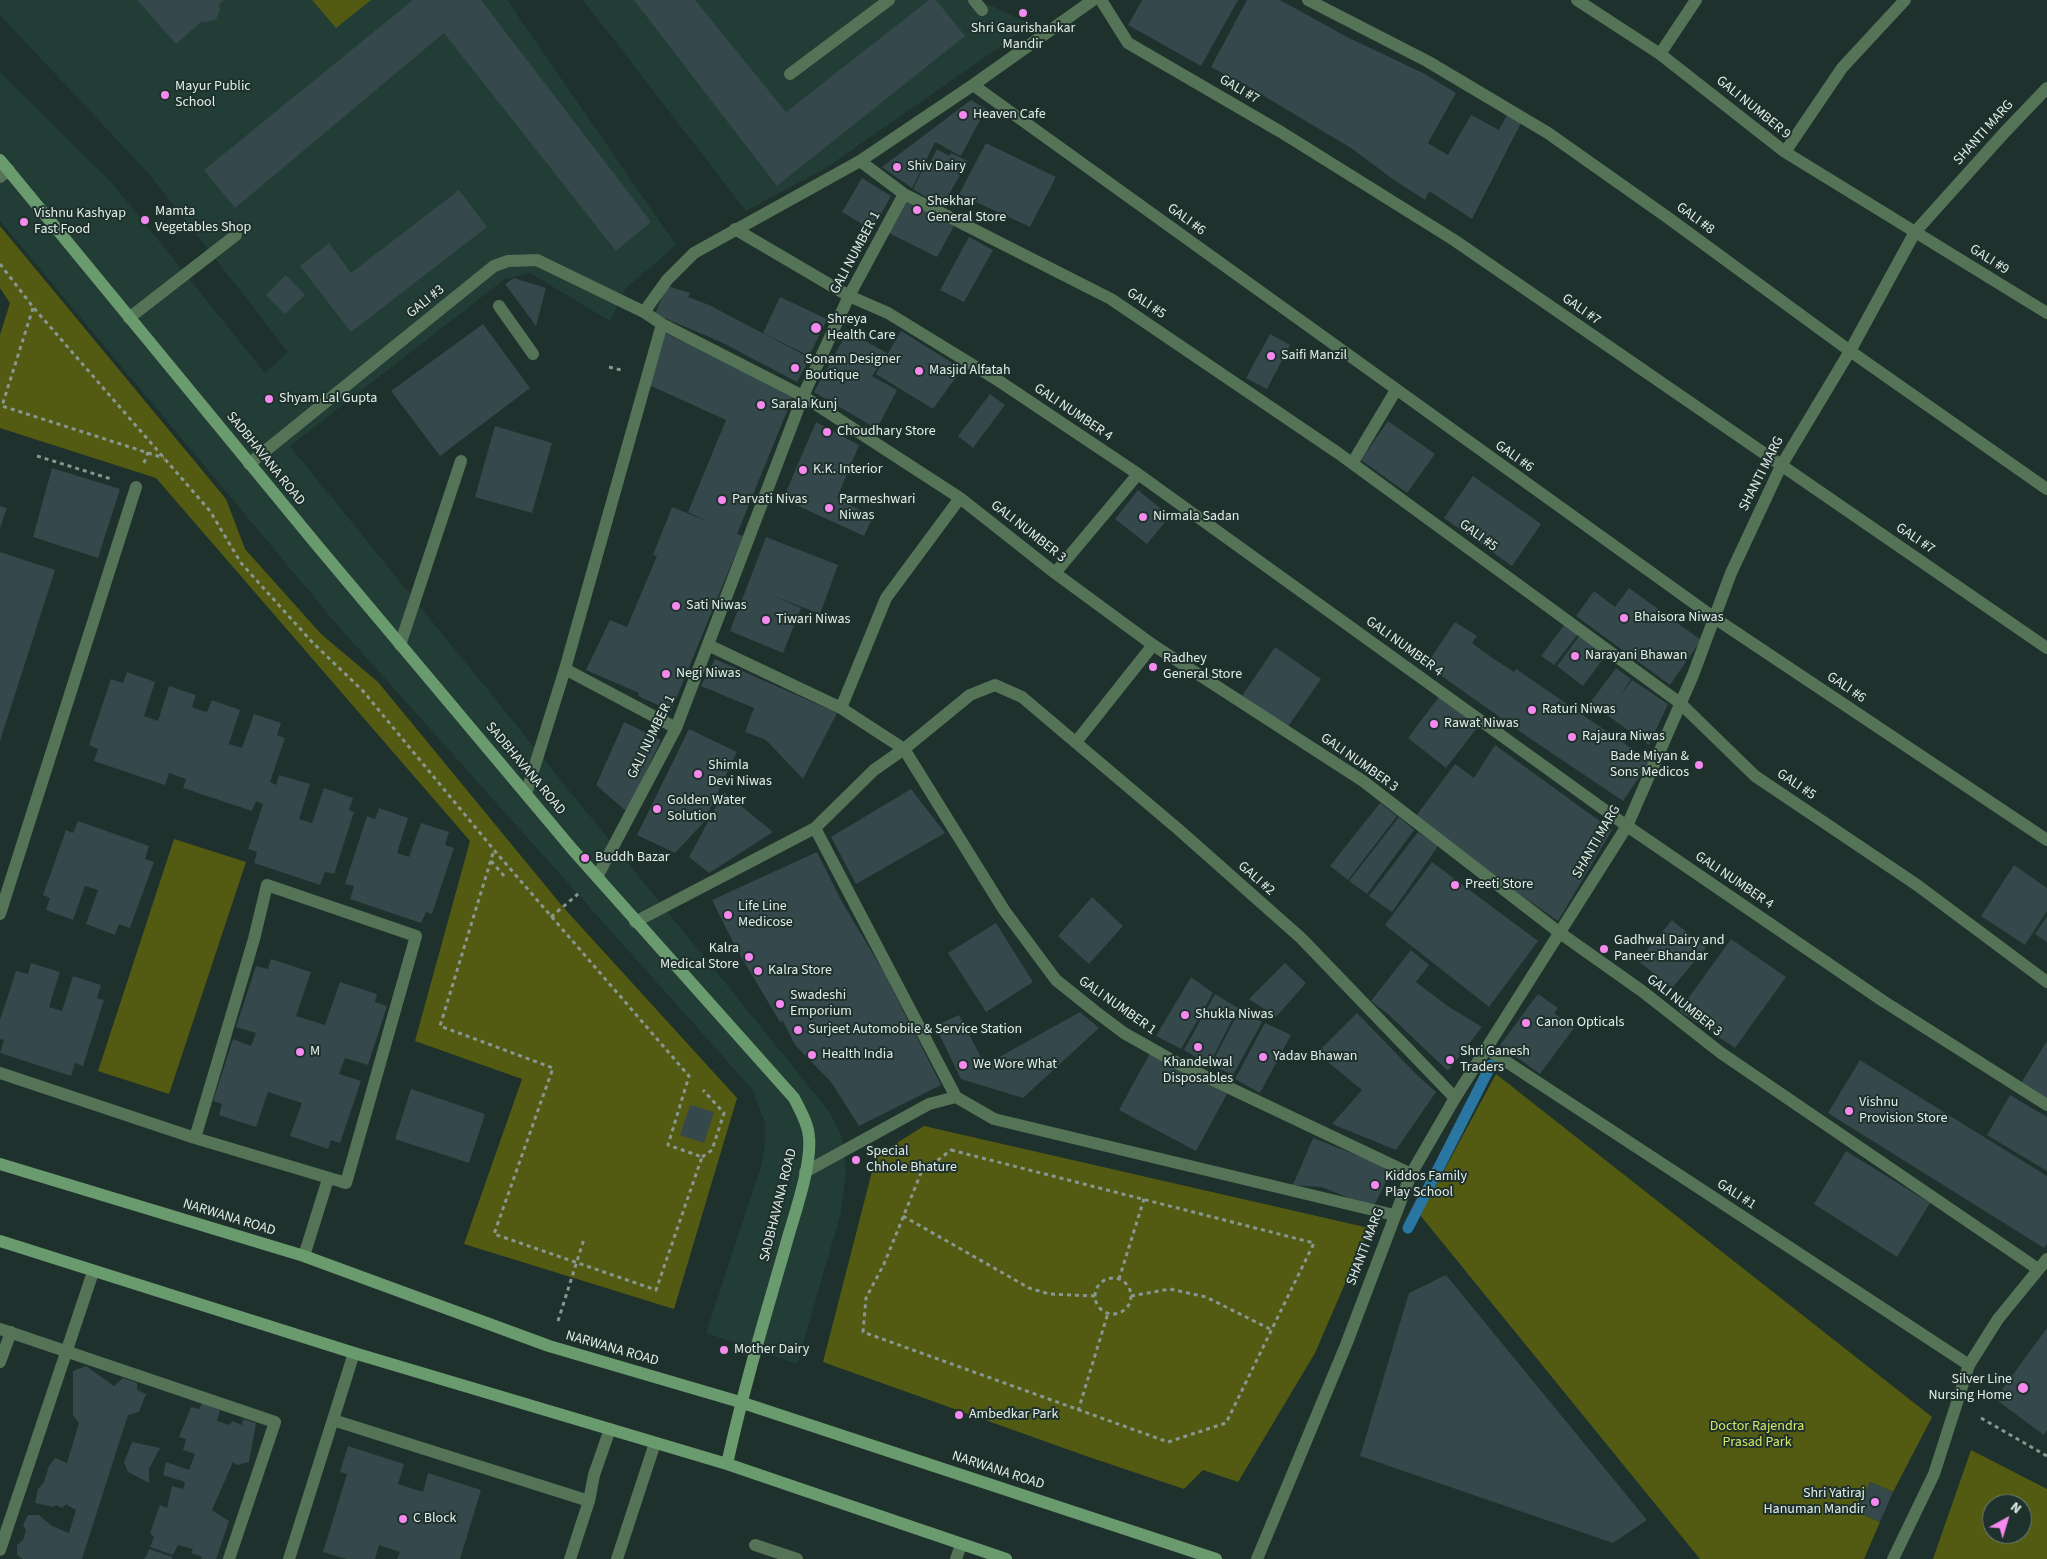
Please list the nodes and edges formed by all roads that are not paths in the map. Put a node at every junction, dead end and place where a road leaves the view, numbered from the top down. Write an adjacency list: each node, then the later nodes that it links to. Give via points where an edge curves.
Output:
1 (889, 0): 11 (street)
2 (974, 0): 9 (street)
3 (1093, 0): 12 (street)
4 (1100, 0): 35 (street, GALI #7, via 1128,43 1281,132 1454,240)
5 (1308, 0): 28 (street, GALI #8, via 1427,60 1548,133)
6 (1577, 0): 10 (street, GALI NUMBER 9)
7 (1696, 0): 10 (street)
8 (1905, 0): 14 (street, via 1842,68)
9 (982, 10)
10 (1660, 54): 14 (street, GALI NUMBER 9)
11 (790, 74)
12 (973, 85): 16 (street); 30 (street, GALI #6)
13 (2047, 88): 20 (street, SHANTI MARG)
14 (1785, 152): 20 (street, GALI NUMBER 9)
15 (0, 160): 17 (main road, SADBHAVANA ROAD)
16 (860, 161): 18 (street, GALI #5); 19 (street)
17 (4, 174): 26 (main road, SADBHAVANA ROAD)
18 (904, 194): 22 (street, GALI NUMBER 1); 33 (street, GALI #5, via 1111,298)
19 (735, 229): 22 (street, GALI NUMBER 4); 24 (street, via 694,253)
20 (1916, 232): 25 (street, GALI #9); 28 (street, SHANTI MARG)
21 (236, 235): 26 (street)
22 (850, 296): 31 (street, GALI NUMBER 1); 36 (street, GALI NUMBER 4, via 888,313 999,381)
23 (499, 306): 29 (street)
24 (644, 312): 27 (street, GALI NUMBER 3); 34 (street, GALI #3, via 537,260 501,263)
25 (2047, 313)
26 (129, 318): 34 (main road, SADBHAVANA ROAD)
27 (662, 324): 31 (street, GALI NUMBER 3); 46 (street)
28 (1850, 351): 35 (street, SHANTI MARG); 38 (street, GALI #8)
29 (533, 354)
30 (1396, 390): 33 (street); 41 (street, GALI #6)
31 (803, 396): 39 (street, GALI NUMBER 3); 43 (street, GALI NUMBER 1)
32 (461, 462): 42 (street)
33 (1353, 462): 47 (street, GALI #5)
34 (250, 464): 42 (main road, SADBHAVANA ROAD)
35 (1781, 466): 41 (street, SHANTI MARG, via 1731,573); 45 (street, GALI #7)
36 (1138, 474): 40 (street); 53 (street, GALI NUMBER 4)
37 (136, 487): 57 (street)
38 (2047, 489)
39 (960, 498): 40 (street, GALI NUMBER 3); 48 (street, via 886,598)
40 (1056, 572): 44 (street, GALI NUMBER 3)
41 (1716, 619): 47 (street, SHANTI MARG); 55 (street, GALI #6)
42 (400, 644): 52 (main road, SADBHAVANA ROAD)
43 (708, 645): 48 (street); 49 (street, GALI NUMBER 1)
44 (1153, 645): 50 (street); 59 (street, GALI NUMBER 3, via 1363,781)
45 (2047, 648)
46 (565, 669): 49 (street); 52 (street)
47 (1680, 703): 53 (street, SHANTI MARG); 60 (street, GALI #5, via 1755,776 1917,885)
48 (841, 708): 51 (street)
49 (676, 728): 56 (street, GALI NUMBER 1)
50 (1076, 742): 51 (street, GALI #2, via 1022,697 995,685 970,695); 64 (street, GALI #2, via 1301,938)
51 (904, 749): 54 (street, GALI #2, via 874,770); 69 (street, GALI NUMBER 1, via 1004,910 1056,980 1124,1033 1179,1064)
52 (526, 794): 56 (main road, SADBHAVANA ROAD)
53 (1627, 826): 59 (street, SHANTI MARG); 65 (street, GALI NUMBER 4, via 1883,1001)
54 (815, 828): 58 (street, GALI #2); 63 (street)
55 (2047, 840)
56 (597, 877): 58 (main road, SADBHAVANA ROAD)
57 (0, 914)
58 (636, 922): 68 (main road, SADBHAVANA ROAD, via 794,1098 809,1136)
59 (1560, 933): 61 (street, SHANTI MARG); 74 (street, GALI NUMBER 3, via 1642,991 1720,1053)
60 (2047, 982)
61 (1487, 1049): 64 (street, SHANTI MARG); 80 (street, GALI #1)
62 (0, 1073): 66 (street)
63 (956, 1097): 68 (street, via 930,1104); 71 (street, via 994,1119)
64 (1455, 1098): 69 (street, SHANTI MARG)
65 (2047, 1105)
66 (195, 1138): 70 (street); 70 (street, via 267,885 416,936 346,1183)
67 (0, 1164): 73 (main road, NARWANA ROAD)
68 (805, 1172): 81 (main road, SADBHAVANA ROAD)
69 (1411, 1174): 71 (street, SHANTI MARG)
70 (328, 1179): 73 (street)
71 (1394, 1215): 98 (street, SHANTI MARG, via 1346,1345)
72 (0, 1241): 75 (main road)
73 (304, 1256): 81 (main road, NARWANA ROAD, via 549,1346)
74 (2043, 1264): 80 (street, via 1998,1319)
75 (93, 1272): 77 (street); 78 (main road)
76 (5, 1331): 77 (street); 79 (street)
77 (66, 1351): 89 (street); 90 (street, via 275,1422)
78 (354, 1353): 82 (street); 83 (main road)
79 (0, 1362)
80 (1969, 1365): 99 (street, via 1934,1474)
81 (740, 1402): 85 (main road, SADBHAVANA ROAD); 97 (main road, NARWANA ROAD)
82 (333, 1420): 86 (street); 91 (street)
83 (610, 1429): 84 (main road); 86 (street)
84 (655, 1443): 85 (main road); 93 (street)
85 (727, 1464): 87 (main road)
86 (589, 1501): 92 (street)
87 (961, 1544): 95 (street); 96 (main road)
88 (755, 1545): 94 (street)
89 (0, 1550)
90 (229, 1559)
91 (289, 1559)
92 (570, 1559)
93 (617, 1559)
94 (797, 1559)
95 (956, 1559)
96 (1006, 1559)
97 (1216, 1559)
98 (1257, 1559)
99 (1893, 1559)

